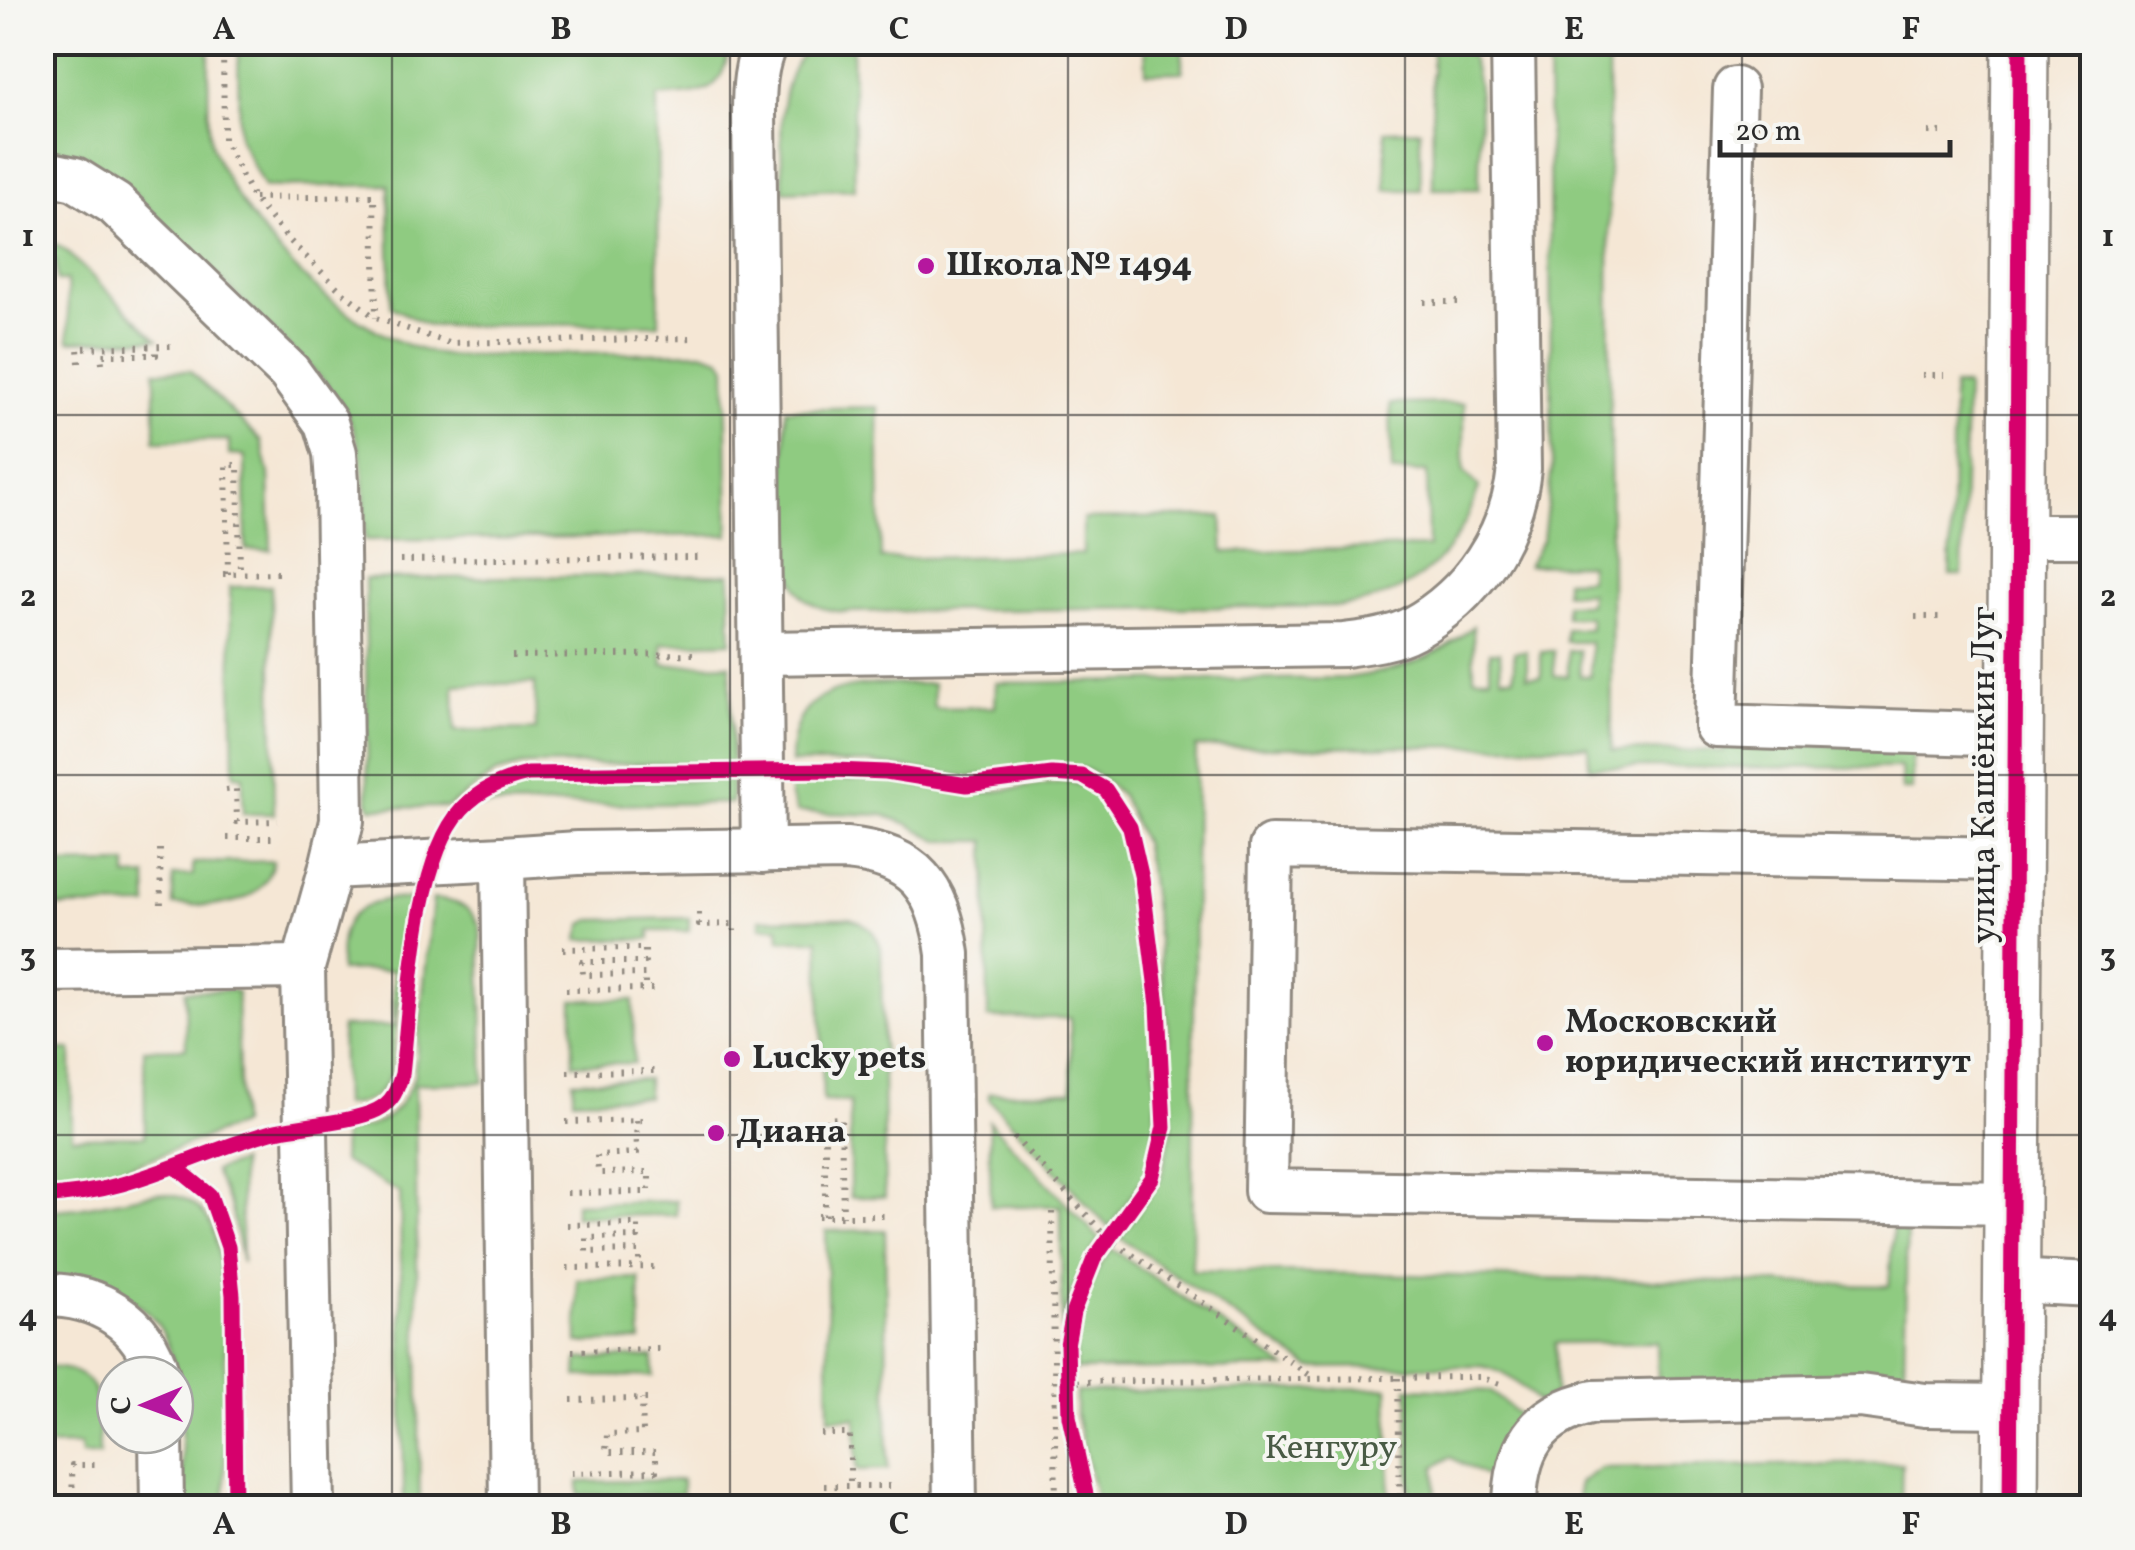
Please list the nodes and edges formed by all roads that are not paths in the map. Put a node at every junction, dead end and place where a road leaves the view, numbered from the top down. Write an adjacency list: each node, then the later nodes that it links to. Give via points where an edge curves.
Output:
1 (766, 42): 8 (lane, via 754,84)
2 (1514, 42): 8 (lane, via 1515,500 1487,560 1441,608 1412,629 1344,645)
3 (2020, 42): 6 (street, улица Кашёнкин Луг)
4 (1735, 89): 9 (lane, via 1716,726)
5 (42, 172): 13 (lane, via 76,179 115,204 289,372 326,422 335,453 342,821)
6 (2017, 536): 7 (lane); 9 (street, улица Кашёнкин Луг)
7 (2092, 536)
8 (761, 652): 10 (lane)
9 (2016, 736): 12 (street, улица Кашёнкин Луг)
10 (763, 850): 11 (lane); 26 (lane, via 846,849 886,856 919,876 940,911 948,954)
11 (503, 858): 13 (lane); 25 (lane)
12 (2015, 859): 16 (street, улица Кашёнкин Луг); 16 (lane, via 1272,847 1266,1190)
13 (331, 867): 14 (lane)
14 (303, 967): 15 (lane); 24 (lane)
15 (42, 970)
16 (2012, 1204): 17 (street, улица Кашёнкин Луг)
17 (2012, 1281): 18 (lane); 21 (street, улица Кашёнкин Луг)
18 (2092, 1285)
19 (42, 1295): 20 (lane, via 96,1302 116,1312)
20 (150, 1355)
21 (2010, 1406): 27 (lane, via 1860,1396 1594,1402 1562,1411 1536,1431 1520,1460); 28 (street, улица Кашёнкин Луг)
22 (161, 1455): 23 (lane)
23 (162, 1508)
24 (313, 1508)
25 (511, 1508)
26 (955, 1508)
27 (1515, 1508)
28 (2010, 1508)

